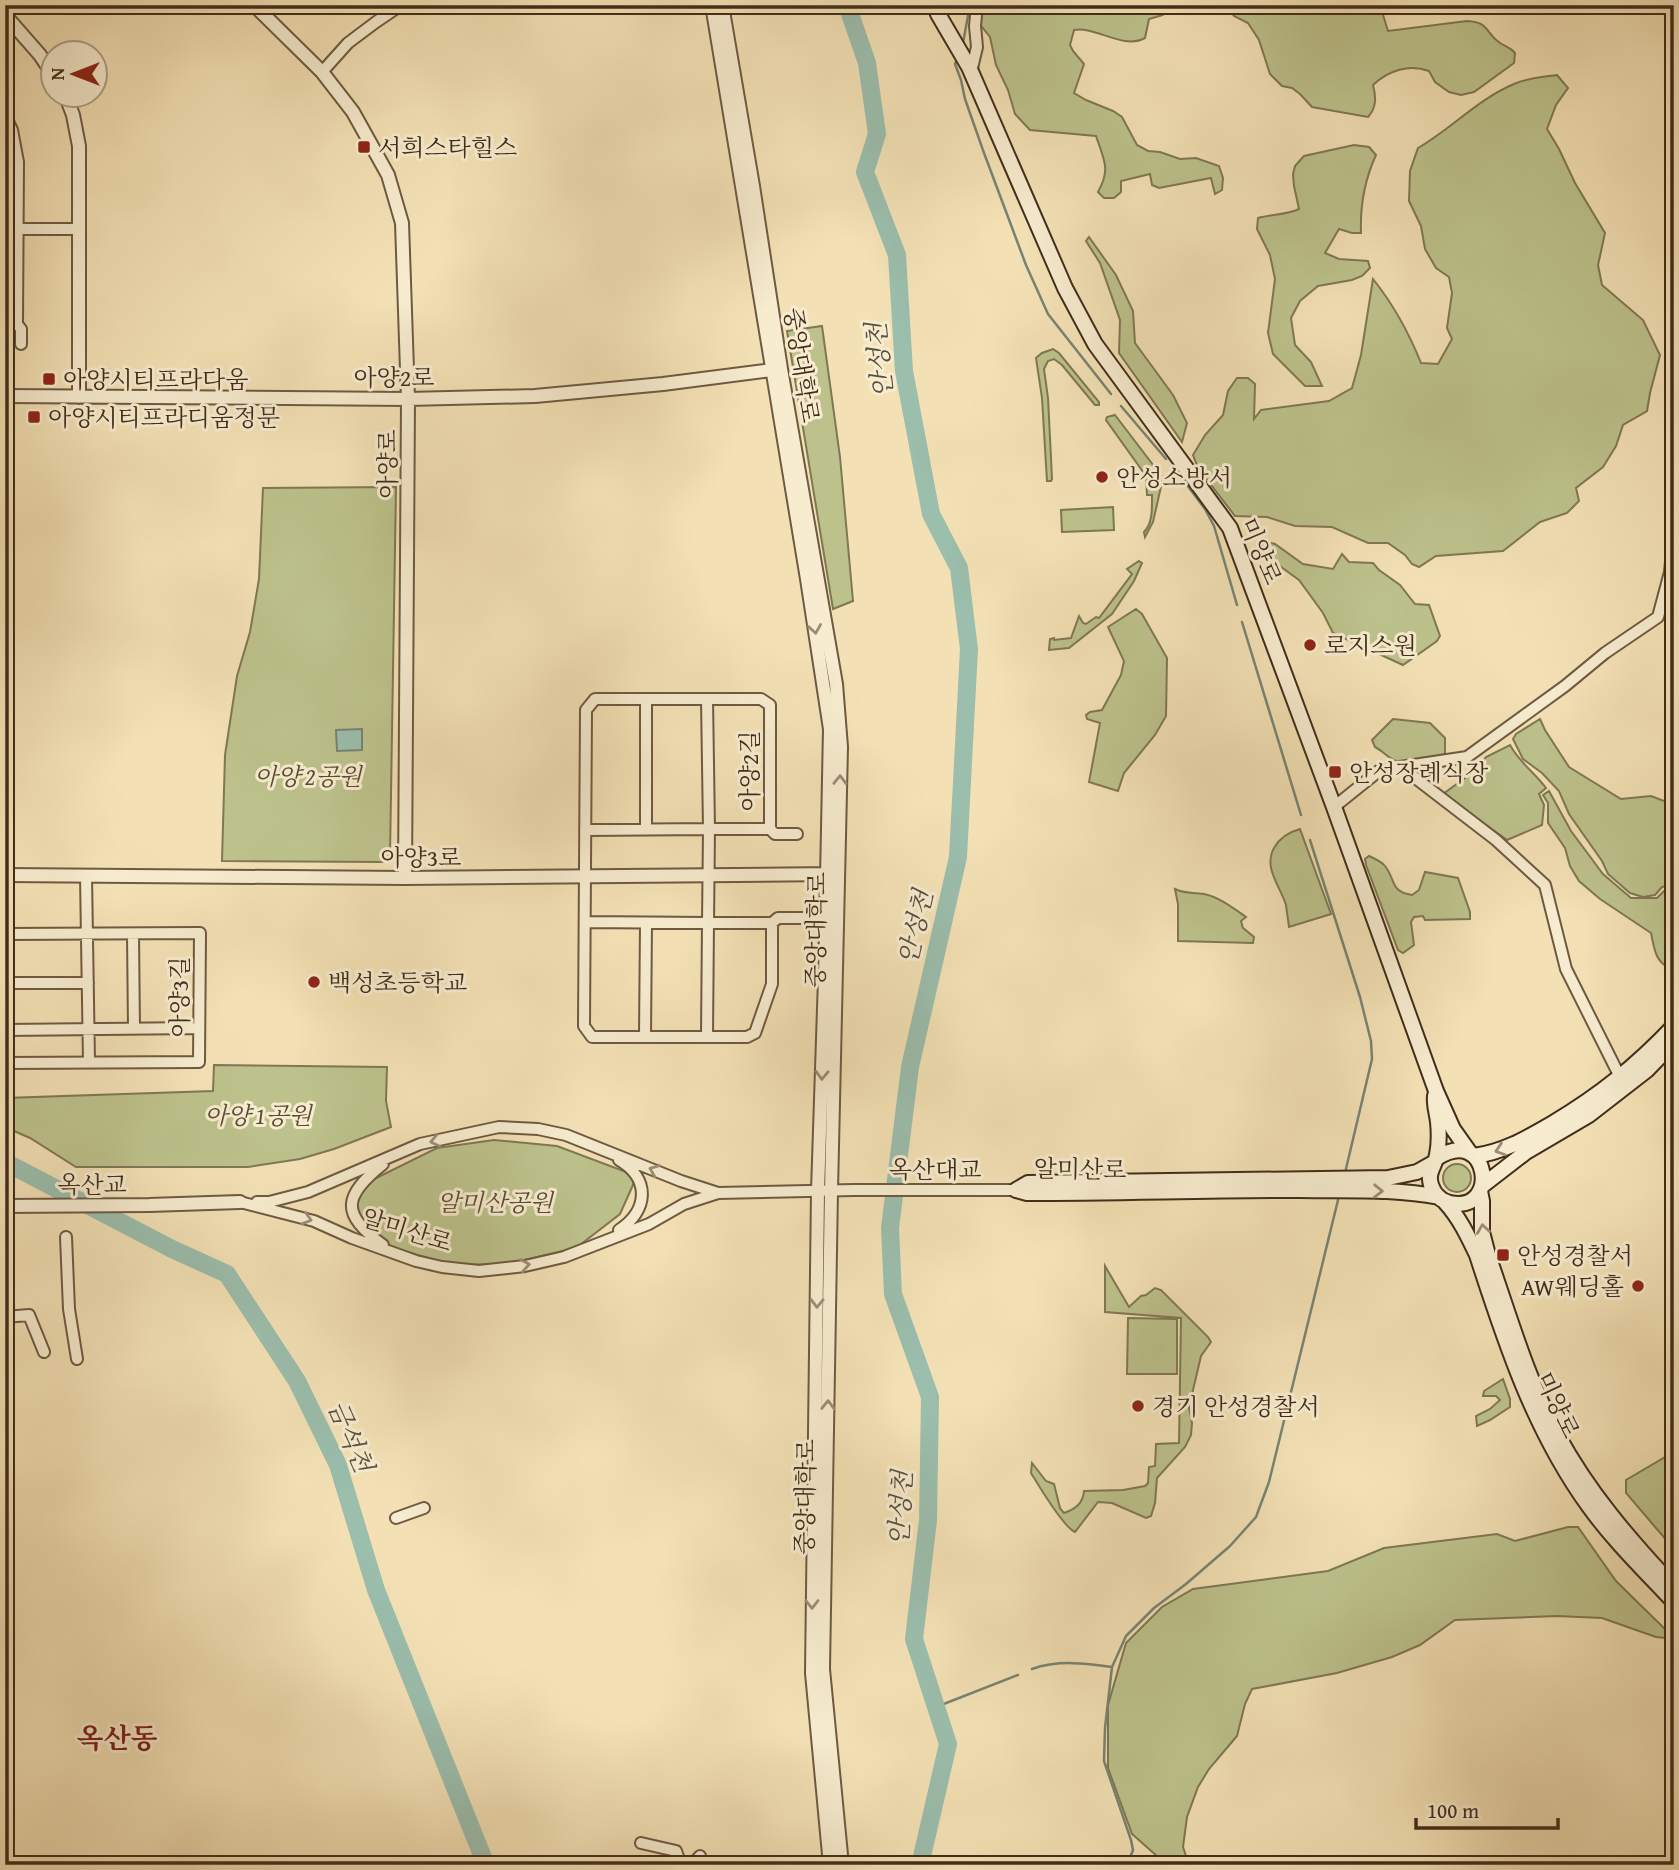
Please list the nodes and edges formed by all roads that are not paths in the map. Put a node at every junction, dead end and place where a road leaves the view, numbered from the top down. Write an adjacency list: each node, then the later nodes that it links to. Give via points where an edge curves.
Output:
1 (254, 5): 10 (street, 아양로)
2 (401, 5): 10 (street, via 348,44)
3 (712, 5): 18 (street, 중앙대학로)
4 (722, 5): 18 (street, 중앙대학로, via 753,186)
5 (977, 5): 9 (street, via 976,47)
6 (937, 10): 9 (main road, 미양로)
7 (5, 15): 8 (street)
8 (38, 53)
9 (970, 69): 26 (main road, 미양로, via 1094,344 1230,528)
10 (322, 72): 21 (street, 아양로, via 372,143 388,175 402,223)
11 (70, 108): 15 (street, via 79,146)
12 (5, 115): 14 (street, via 18,162)
13 (5, 229): 14 (street)
14 (18, 229): 15 (street); 16 (street)
15 (79, 229): 20 (street)
16 (11, 324): 17 (street, via 20,329)
17 (20, 344)
18 (777, 370): 21 (street, 아양2로, via 535,396); 32 (street, 중앙대학로, via 830,729)
19 (5, 396): 20 (street, 아양2로)
20 (79, 397): 21 (street, 아양2로)
21 (408, 398): 37 (street, 아양로)
22 (1674, 530): 25 (street, via 1670,572 1658,617 1467,757)
23 (646, 699): 24 (street, 아양2길); 27 (street); 30 (street, 아양2길, via 594,699 586,710)
24 (708, 699): 28 (street); 29 (street, 아양2길, via 761,699 770,705)
25 (1401, 767): 26 (street, via 1380,770); 58 (street, via 1496,840 1545,886 1566,969)
26 (1334, 807): 59 (main road, 미양로)
27 (646, 829): 28 (street); 30 (street)
28 (709, 829): 29 (street, 아양2길); 34 (street, 아양2길)
29 (771, 829): 31 (street, via 775,834)
30 (585, 830): 36 (street, 아양2길)
31 (797, 834)
32 (832, 874): 34 (street, 아양3로); 38 (street, 중앙대학로); 67 (street, 중앙대학로)
33 (5, 875): 35 (street, 아양3로)
34 (709, 875): 36 (street, 아양3로); 41 (street, 아양2길)
35 (86, 876): 37 (street, 아양3로); 44 (street)
36 (585, 877): 37 (street, 아양3로); 39 (street, 아양2길)
37 (405, 878)
38 (826, 918): 42 (street, via 778,918); 67 (street, 중앙대학로, one-way to 67)
39 (585, 922): 40 (street); 53 (street, 아양2길, via 584,1026 592,1037)
40 (646, 923): 41 (street); 53 (street)
41 (708, 923): 42 (street); 54 (street, 아양2길)
42 (772, 923): 54 (street, 아양2길, via 772,984 755,1033)
43 (5, 934): 44 (street, 아양3길)
44 (87, 934): 45 (street, 아양3길); 47 (street)
45 (133, 934): 49 (street, 아양3길, via 200,933); 50 (street)
46 (5, 983): 47 (street)
47 (88, 983): 52 (street)
48 (1674, 1026): 58 (main road)
49 (200, 1028): 50 (street); 56 (street, 아양3길, via 199,1062)
50 (134, 1029): 52 (street)
51 (5, 1030): 52 (street)
52 (89, 1030): 56 (street)
53 (645, 1037): 54 (street, 아양2길)
54 (707, 1037)
55 (1674, 1042): 64 (main road, via 1647,1070 1589,1115 1526,1152)
56 (89, 1062): 57 (street, 아양3길)
57 (5, 1063)
58 (1620, 1077): 61 (main road, one-way to 61, via 1530,1137 1495,1152)
59 (1436, 1091): 61 (main road, 미양로, via 1453,1129); 63 (main road, 미양로)
60 (582, 1141): 62 (street, 알미산로, one-way to 62, via 538,1129 499,1127 420,1144); 68 (street, 알미산로, one-way to 60); 74 (street, via 623,1161 643,1190 631,1223)
61 (1472, 1155): 63 (main road, via 1459,1150); 64 (main road, via 1484,1175)
62 (393, 1156): 70 (street, 알미산로, via 308,1192 269,1202); 75 (street, via 364,1179 351,1209 356,1221)
63 (1435, 1161): 66 (main road, 알미산로, via 1417,1172 1388,1178 1028,1183); 69 (main road, via 1430,1181)
64 (1481, 1189): 69 (main road, via 1458,1205); 81 (main road, 미양로, one-way to 64, via 1597,1499 1538,1395 1488,1255 1482,1232)
65 (854, 1190): 66 (street, 옥산대교); 67 (street, 알미산로)
66 (1016, 1190): 69 (main road, 알미산로, one-way to 69, via 1384,1191)
67 (824, 1191): 68 (street, 알미산로); 87 (street, 중앙대학로, one-way to 87, via 812,1673); 88 (street, 중앙대학로, one-way to 67, via 823,1670)
68 (718, 1193): 74 (street, 알미산로)
69 (1442, 1200): 82 (main road, 미양로, via 1469,1237 1517,1372 1558,1458 1588,1505)
70 (240, 1202): 71 (street, 알미산로); 75 (street, 알미산로, one-way to 75, via 314,1221)
71 (149, 1205): 72 (street, 옥산교)
72 (5, 1206)
73 (66, 1237): 78 (street)
74 (586, 1248): 75 (street, 알미산로, one-way to 74, via 479,1271 525,1266)
75 (394, 1254)
76 (5, 1317): 77 (street, via 29,1315)
77 (44, 1352)
78 (77, 1359)
79 (424, 1508): 80 (street)
80 (396, 1518)
81 (1674, 1587)
82 (1674, 1601)
83 (641, 1843): 85 (street, via 676,1851)
84 (700, 1856): 86 (street)
85 (682, 1865)
86 (692, 1865)
87 (830, 1865)
88 (842, 1865)

